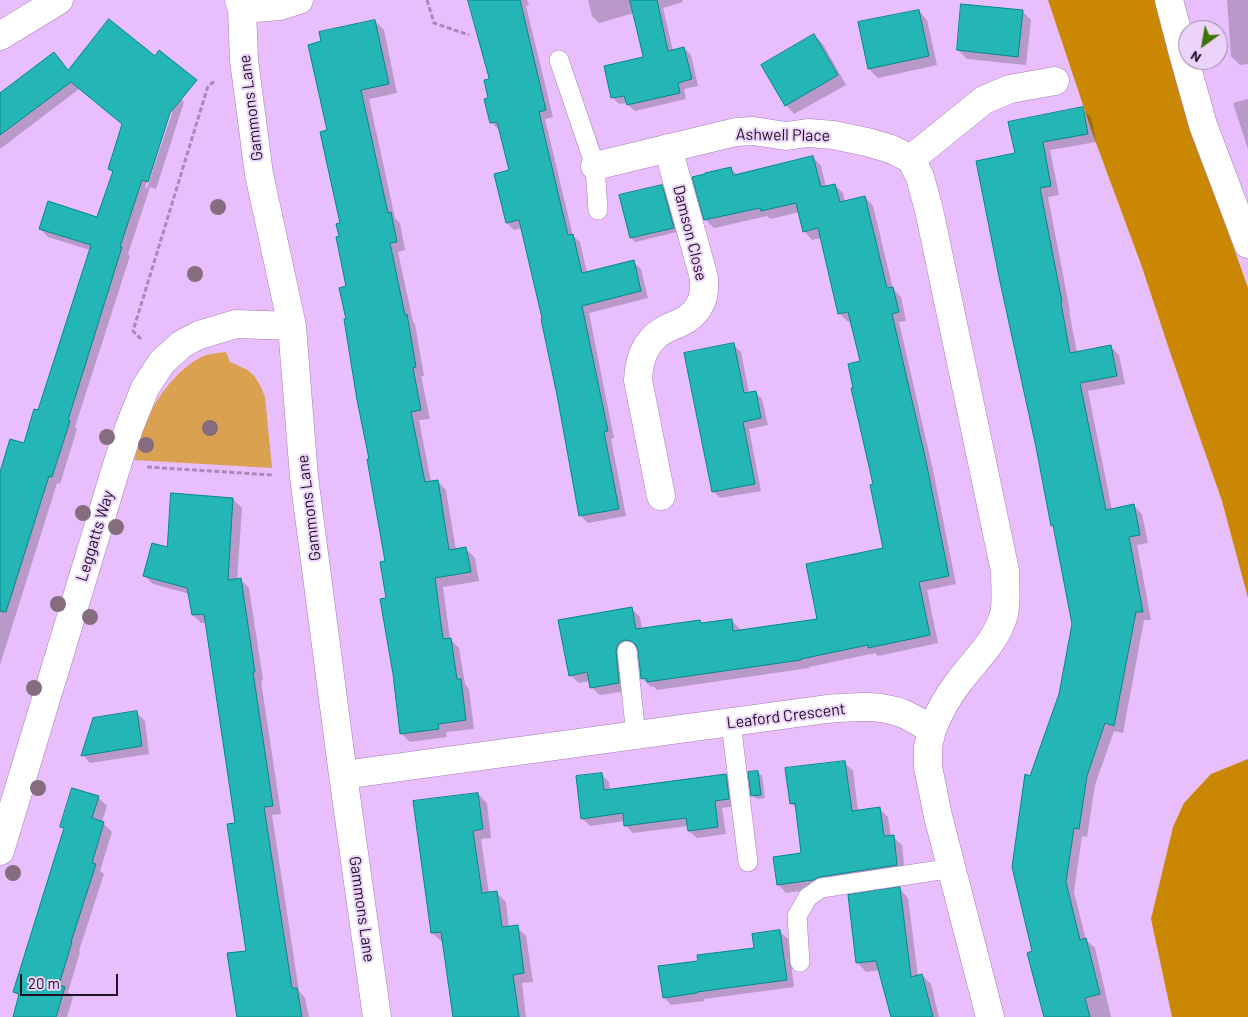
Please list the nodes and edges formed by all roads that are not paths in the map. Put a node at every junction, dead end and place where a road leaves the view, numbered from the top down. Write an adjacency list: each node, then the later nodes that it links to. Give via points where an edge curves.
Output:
1 (59, 0): 5 (street)
2 (298, 0): 4 (street, via 280,6)
3 (1169, 0): 12 (street, via 1203,125)
4 (240, 5): 13 (street, Gammons Lane, via 259,174)
5 (0, 36)
6 (559, 60): 10 (lane)
7 (1054, 81): 9 (street, via 1010,89 984,100)
8 (668, 148): 9 (street, Ashwell Place, via 736,132 786,136 808,133 867,142); 10 (street, Ashwell Place); 14 (street, Damson Close, via 704,278 704,294 701,304 687,320 650,341 638,368)
9 (911, 159): 17 (street, via 929,210 1005,572 1005,613 998,630 942,705)
10 (595, 166): 11 (lane)
11 (598, 210)
12 (1248, 244)
13 (292, 326): 19 (street, Gammons Lane, via 304,477); 20 (street, Leggatts Way, via 236,324 199,335 182,344 162,362 146,388 117,465)
14 (661, 496)
15 (627, 651): 18 (lane)
16 (731, 723): 17 (street, Leaford Crescent, via 861,706 886,708); 18 (street, Leaford Crescent); 21 (lane)
17 (932, 729): 22 (street, via 928,767)
18 (636, 736): 19 (street, Leaford Crescent)
19 (343, 776): 24 (street, Gammons Lane)
20 (0, 851)
21 (748, 862)
22 (952, 868): 23 (lane, via 821,888 808,897 797,916); 25 (street)
23 (800, 962)
24 (377, 1017)
25 (990, 1017)

